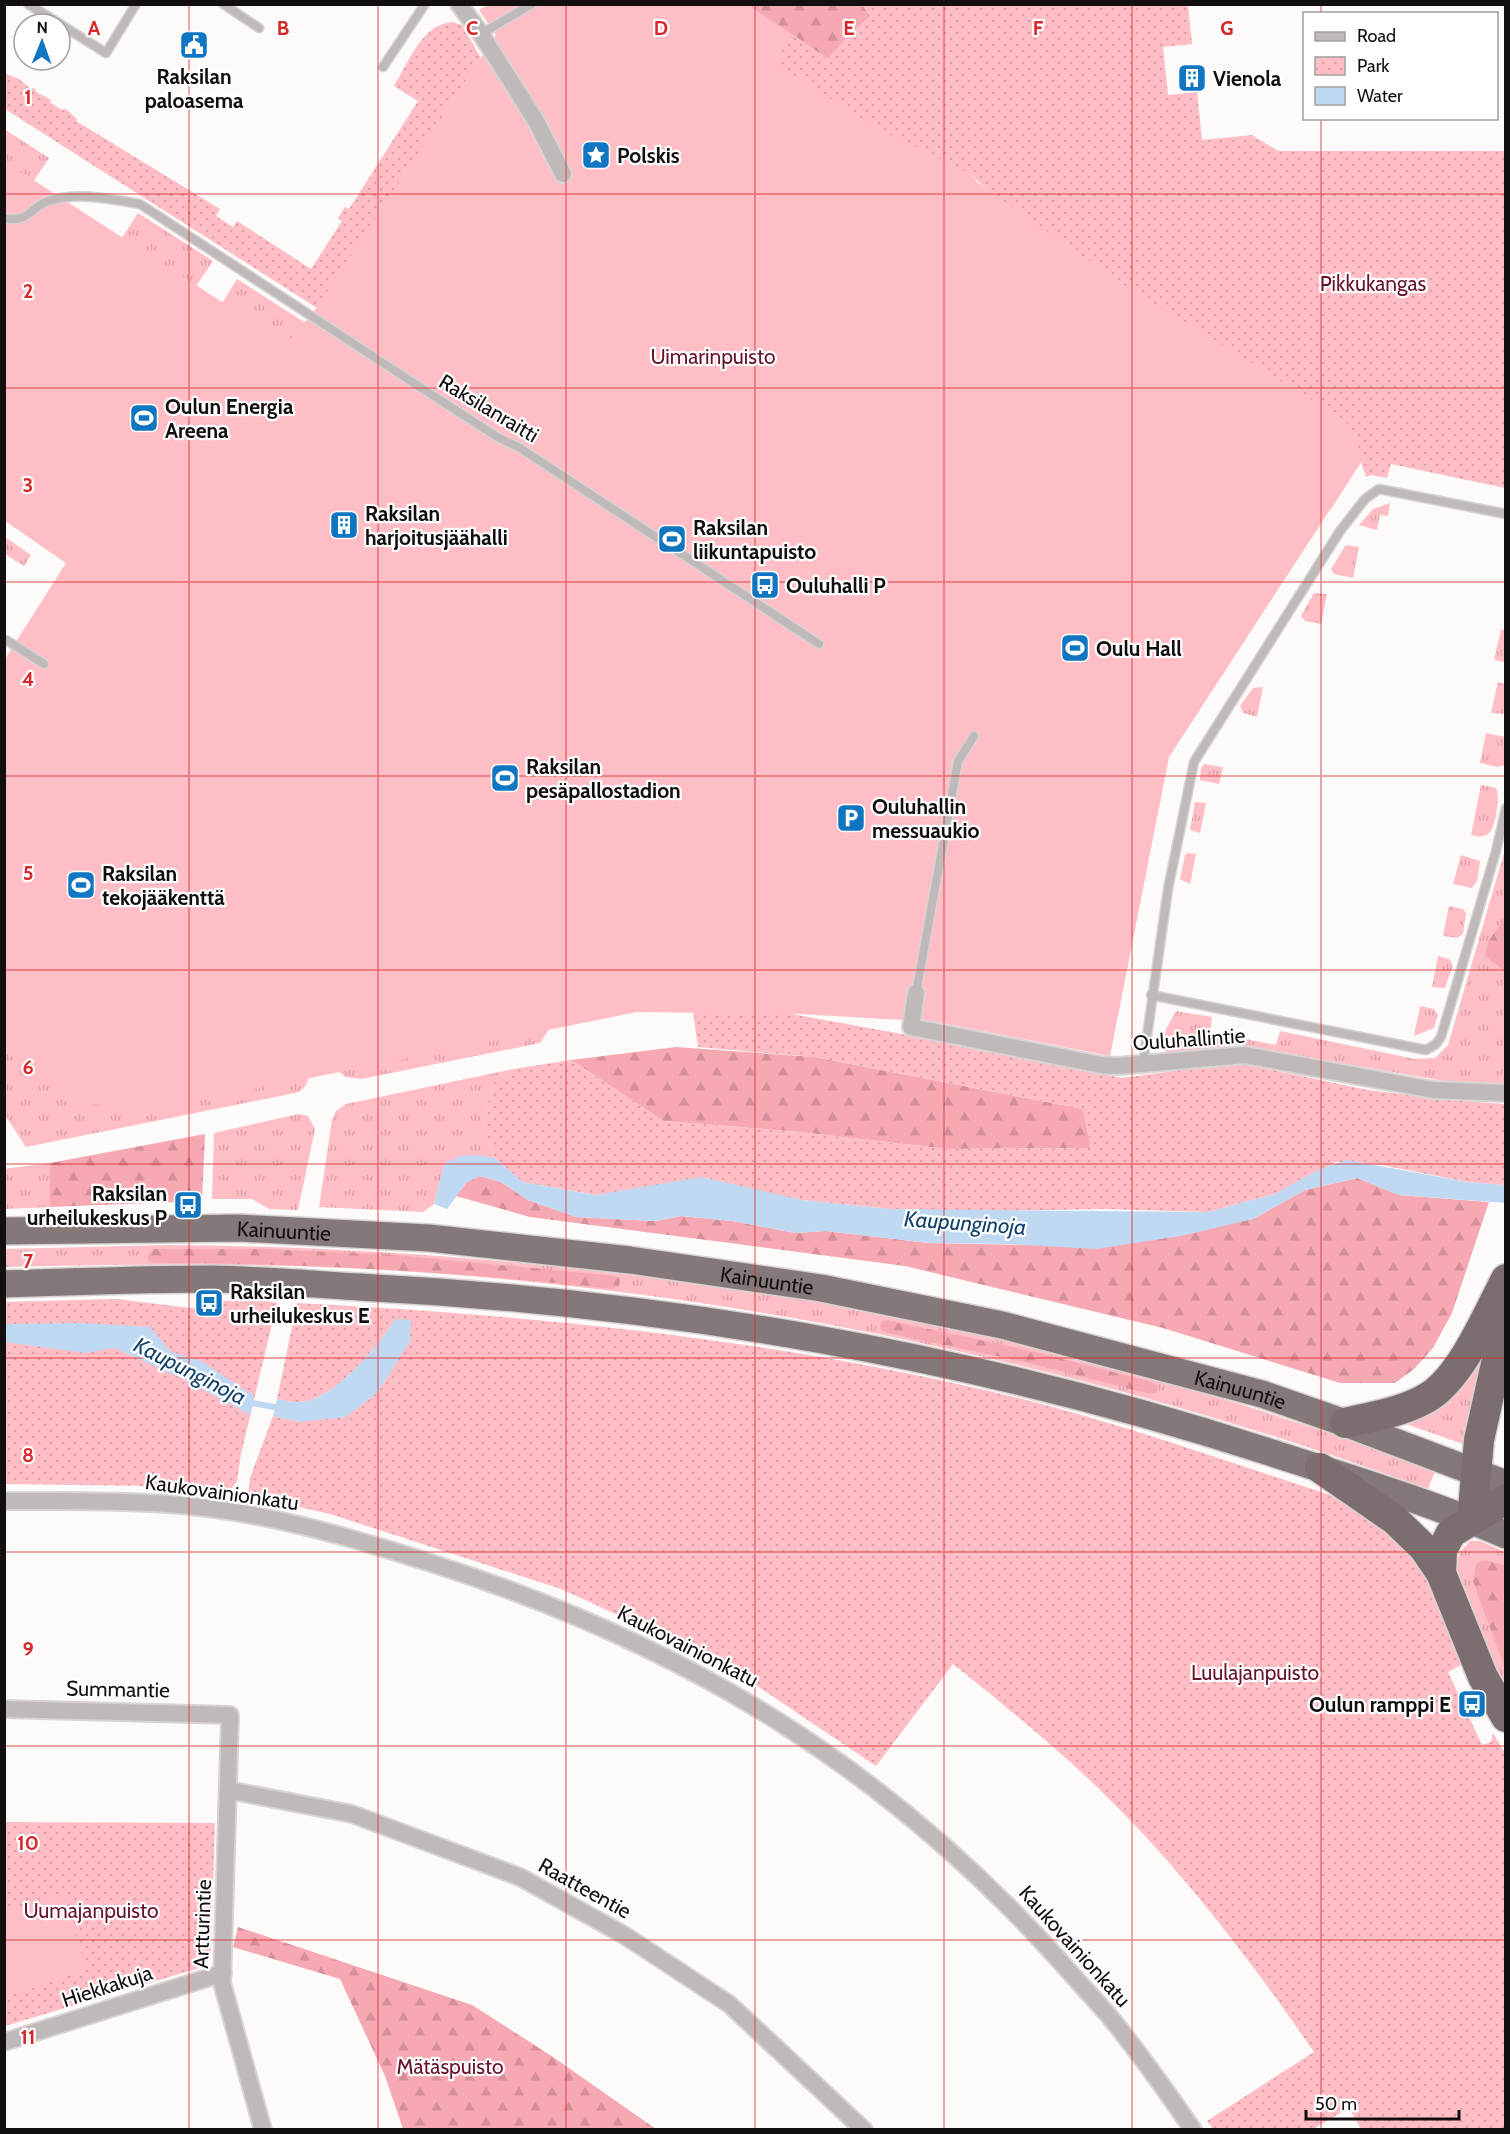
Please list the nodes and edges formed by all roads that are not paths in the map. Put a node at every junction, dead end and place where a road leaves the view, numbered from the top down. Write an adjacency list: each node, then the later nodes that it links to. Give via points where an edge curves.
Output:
1 (28, 4): 7 (lane)
2 (136, 4): 9 (lane, via 106,53)
3 (223, 4): 8 (lane)
4 (425, 4): 11 (lane)
5 (459, 4): 10 (street)
6 (532, 4): 10 (lane)
7 (41, 12)
8 (259, 28)
9 (72, 32)
10 (481, 34): 12 (street, via 536,121)
11 (383, 67)
12 (563, 174)
13 (4, 218): 16 (lane, Raksilanraitti, via 25,217 45,202 70,197 104,197 140,204)
14 (1506, 514): 21 (lane, via 1379,489 1340,531 1194,762)
15 (6, 640): 17 (lane)
16 (819, 644)
17 (44, 664)
18 (974, 736): 20 (lane, via 958,761)
19 (1506, 808): 21 (lane, via 1441,1036 1426,1050)
20 (916, 993): 22 (street, Ouluhallintie, via 911,1027 1101,1065)
21 (1151, 995): 22 (lane)
22 (1143, 1064): 23 (street, Ouluhallintie, via 1245,1055 1432,1090)
23 (1506, 1093)
24 (4, 1231): 28 (highway, Kainuuntie, via 240,1228 429,1238 630,1260 821,1288 1002,1325 1262,1394)
25 (1506, 1280): 28 (highway, via 1464,1357 1445,1383 1412,1405)
26 (4, 1284): 29 (highway, via 214,1279 428,1290 625,1308 811,1336 996,1374 1181,1424)
27 (1506, 1319): 30 (highway, via 1479,1440)
28 (1345, 1422): 30 (highway, Kainuuntie)
29 (1320, 1468): 34 (highway); 36 (highway, via 1395,1520 1424,1548)
30 (1476, 1472): 31 (highway, Kainuuntie); 34 (highway)
31 (1506, 1484)
32 (1506, 1500): 34 (highway)
33 (4, 1501): 45 (street, Kaukovainionkatu, via 167,1504 302,1526 403,1554 514,1592 576,1615 684,1666 777,1719 844,1765 893,1801 969,1867 1037,1935 1117,2025)
34 (1472, 1520): 35 (highway); 36 (highway, via 1451,1533 1446,1541)
35 (1506, 1535)
36 (1441, 1573): 39 (highway, via 1484,1677)
37 (4, 1709): 38 (street, Summantie)
38 (230, 1715): 40 (street, Artturintie)
39 (1506, 1717)
40 (228, 1790): 41 (street, Artturintie); 44 (street, Raatteentie, via 352,1814 520,1877 624,1935 722,1999)
41 (223, 1973): 42 (street, Hiekkakuja); 43 (street, Artturintie)
42 (4, 2042)
43 (263, 2130)
44 (864, 2130)
45 (1193, 2130)

